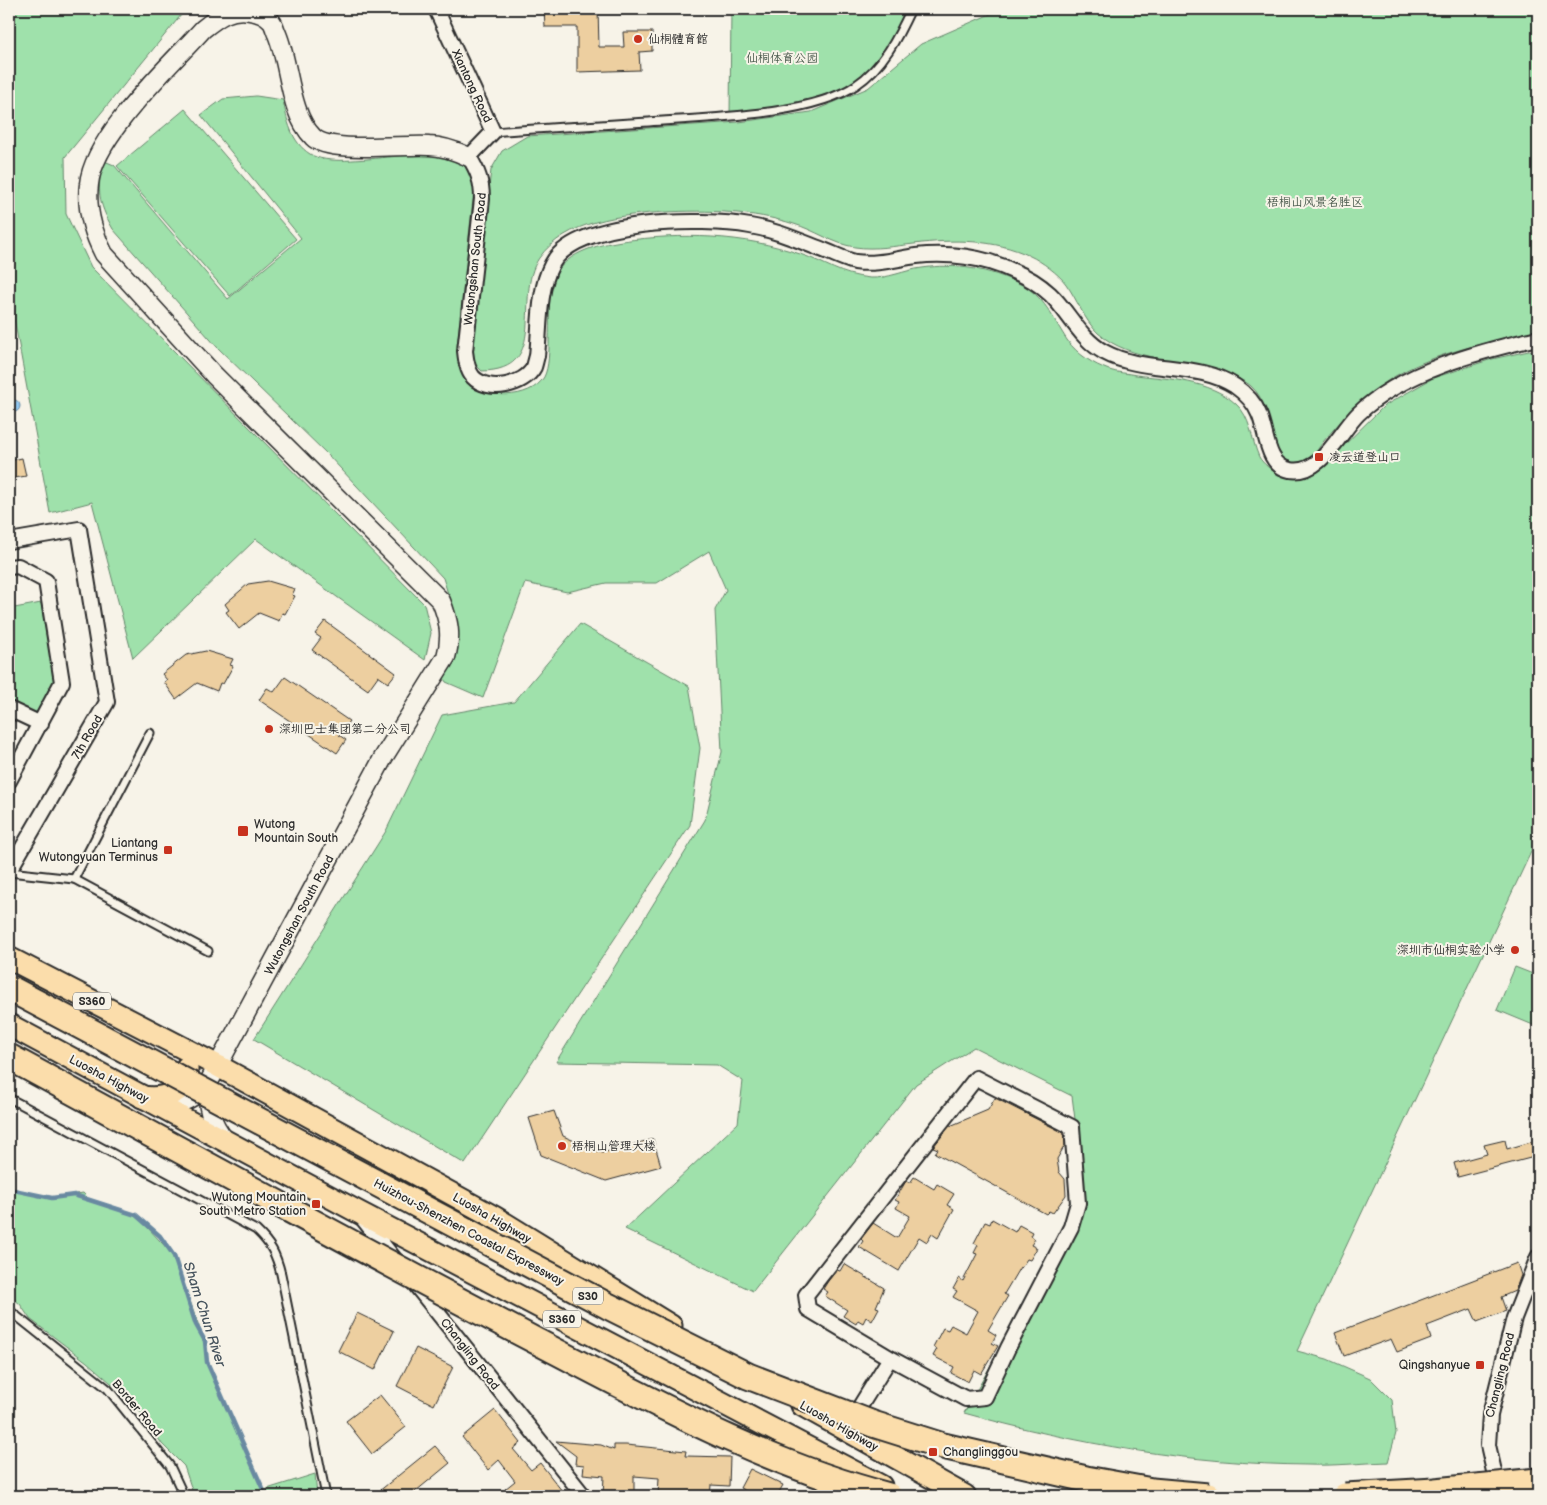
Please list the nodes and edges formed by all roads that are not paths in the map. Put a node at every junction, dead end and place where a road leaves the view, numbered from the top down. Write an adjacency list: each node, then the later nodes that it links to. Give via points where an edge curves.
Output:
1 (436, 9): 3 (street, Xiantong Road)
2 (911, 9): 3 (lane, via 884,59 857,85 819,102 730,117)
3 (493, 132): 4 (street, Xiantong Road)
4 (469, 157): 5 (street, Wutongshan South Road, via 478,171 482,199 465,351 467,366 474,378 485,384 512,384 533,368 547,276 560,253 593,235 663,223 751,226 853,261 873,264 916,256 966,256 1013,270 1050,294 1086,338 1102,352 1124,360 1218,377 1237,387 1252,400 1274,459 1281,468 1292,471 1305,470 1316,464 1359,413 1394,388 1436,367); 20 (street, Wutongshan South Road, via 430,146 331,146 314,139 297,108 280,41 271,20 258,12 240,9 221,15 203,29 112,129 89,182 91,218 104,254 214,375 441,601 451,640 446,657 382,758)
5 (1538, 338)
6 (9, 541): 12 (street, 7th Road, via 79,529 107,702)
7 (9, 567): 9 (street, via 18,566 46,582 62,682)
8 (9, 709): 9 (street)
9 (41, 724): 11 (street)
10 (150, 733): 13 (lane)
11 (9, 781)
12 (9, 872): 13 (lane)
13 (74, 879): 14 (lane)
14 (208, 951)
15 (9, 958): 18 (main road, Luosha Highway / S360)
16 (9, 988): 38 (highway, Huizhou-Shenzhen Coastal Expressway / S30, bridge, via 608,1306 748,1376 873,1424 943,1446 1086,1479 1152,1491)
17 (9, 1025): 23 (main road, Luosha Highway / S360)
18 (175, 1045): 20 (main road, Luosha Highway / S360); 23 (main road, via 187,1069 183,1085 171,1095)
19 (9, 1058): 35 (highway, bridge, via 645,1398 766,1455)
20 (214, 1073): 21 (main road, Luosha Highway / S360); 23 (street, Wutongshan South Road, via 196,1096 179,1105); 24 (street, Wutongshan South Road, via 208,1102)
21 (266, 1092): 24 (main road, via 231,1088 216,1100); 30 (main road, Luosha Highway / S360, via 494,1217 684,1335)
22 (9, 1098): 33 (lane, via 256,1230 270,1242 281,1274)
23 (150, 1101): 25 (main road, Luosha Highway / S360)
24 (212, 1120): 25 (street, Wutongshan South Road)
25 (224, 1140): 26 (main road, Luosha Highway / S360)
26 (358, 1212): 34 (street, Changling Road); 36 (main road, Luosha Highway / S360)
27 (1538, 1256): 40 (street, Changling Road, via 1514,1318 1488,1426 1490,1462)
28 (9, 1310): 32 (lane, Border Road, via 108,1389 170,1466)
29 (890, 1358): 29 (street, via 966,1399 985,1397 1071,1227 1078,1203 1072,1127 976,1078 806,1295 808,1309); 30 (street)
30 (846, 1430): 37 (main road, Luosha Highway / S360)
31 (1538, 1481): 39 (highway, bridge)
32 (184, 1496)
33 (326, 1496)
34 (584, 1496)
35 (889, 1496)
36 (900, 1496)
37 (965, 1496)
38 (1208, 1496)
39 (1346, 1496)
40 (1501, 1496)

